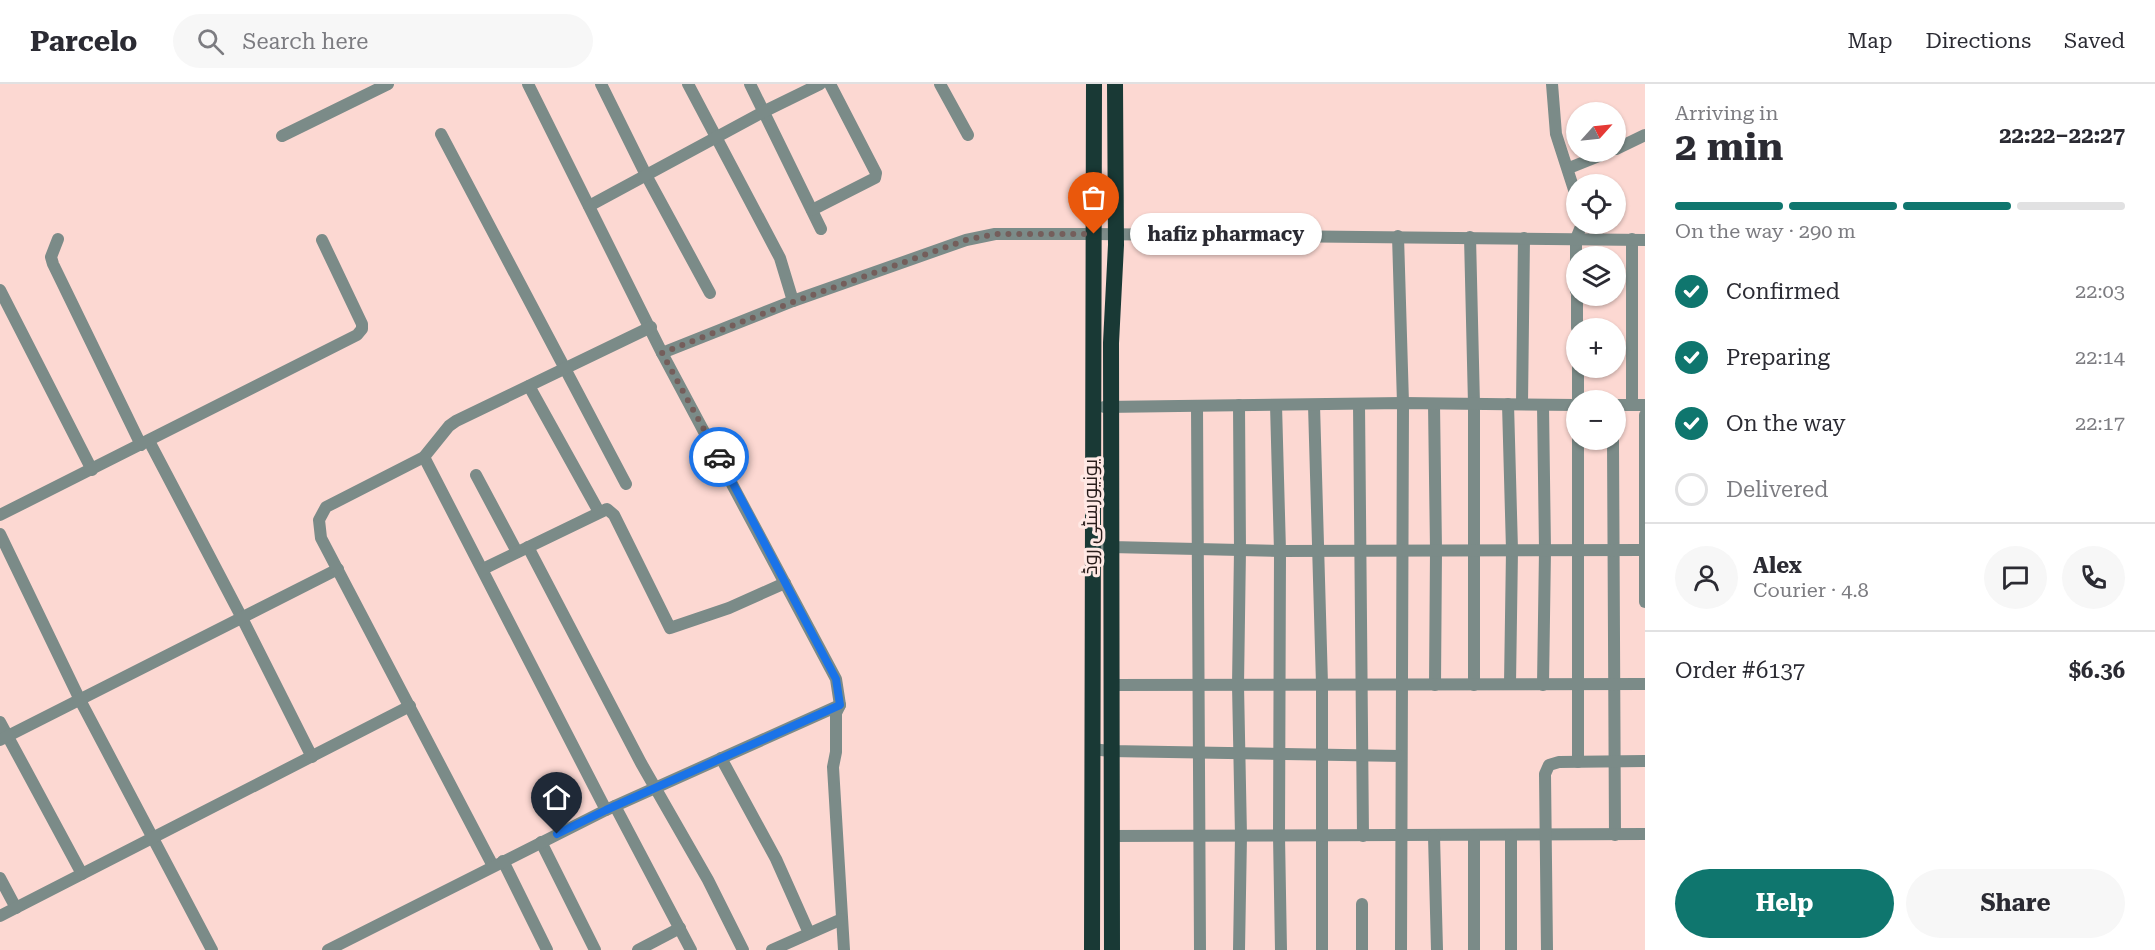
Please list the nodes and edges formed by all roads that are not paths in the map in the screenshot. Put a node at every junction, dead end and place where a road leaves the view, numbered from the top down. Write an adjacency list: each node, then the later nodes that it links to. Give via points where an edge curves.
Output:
1 (388, 84): 16 (street)
2 (528, 84): 23 (street)
3 (601, 84): 22 (street)
4 (688, 84): 17 (street)
5 (750, 84): 12 (street)
6 (820, 84): 12 (street)
7 (830, 84): 24 (street, via 876,173 875,178)
8 (940, 84): 14 (street)
9 (1094, 84): 26 (highway, یونیورسٹی روڈ)
10 (1115, 84): 28 (highway, یونیورسٹی روڈ)
11 (1552, 84): 20 (street, via 1556,134)
12 (765, 111): 17 (street); 24 (street)
13 (441, 134): 43 (street)
14 (968, 135)
15 (1645, 135): 18 (street)
16 (282, 136)
17 (716, 139): 22 (street); 40 (street, via 780,258)
18 (1626, 144)
19 (1584, 162): 20 (street)
20 (1569, 168): 21 (street)
21 (1570, 174)
22 (646, 175): 23 (street); 39 (street)
23 (589, 206): 41 (street)
24 (812, 210): 25 (street)
25 (821, 229)
26 (1094, 234): 28 (street); 40 (street, via 995,234 966,240); 60 (highway, یونیورسٹی روڈ)
27 (1578, 234): 33 (street)
28 (1116, 236): 29 (street); 61 (highway, یونیورسٹی روڈ)
29 (1398, 236): 30 (street); 45 (street)
30 (1470, 237): 31 (street); 48 (street)
31 (1524, 238): 33 (street); 50 (street)
32 (58, 239): 63 (street, via 51,257 53,264)
33 (1576, 239): 34 (street); 37 (street)
34 (1632, 239): 36 (street); 57 (street)
35 (322, 240): 63 (street, via 363,329)
36 (1645, 240)
37 (1576, 246)
38 (0, 290): 67 (street)
39 (710, 293)
40 (793, 302): 42 (street)
41 (651, 327): 42 (street); 43 (street)
42 (662, 353): 91 (street)
43 (563, 369): 44 (street); 69 (street)
44 (529, 386): 66 (street, via 449,426); 70 (street)
45 (1403, 403): 46 (street); 47 (street); 79 (street)
46 (1359, 404): 53 (street); 78 (street)
47 (1434, 404): 48 (street); 80 (street)
48 (1474, 404): 49 (street); 81 (street)
49 (1508, 404): 50 (street); 82 (street)
50 (1522, 404): 54 (street)
51 (1239, 405): 52 (street); 59 (street); 77 (street)
52 (1276, 405): 53 (street); 87 (street)
53 (1314, 405): 88 (street)
54 (1543, 405): 55 (street); 83 (street)
55 (1566, 405)
56 (1626, 405): 57 (street)
57 (1632, 405): 58 (street)
58 (1645, 405)
59 (1197, 406): 61 (street); 75 (street)
60 (1094, 407): 61 (street); 73 (highway, یونیورسٹی روڈ)
61 (1111, 408): 74 (highway, یونیورسٹی روڈ)
62 (1645, 415): 86 (street)
63 (145, 443): 67 (street); 93 (street)
64 (1578, 450): 84 (street)
65 (1613, 450): 85 (street)
66 (424, 457): 89 (street, via 326,507 319,520 321,538); 90 (street)
67 (92, 470): 71 (street)
68 (476, 475): 76 (street)
69 (626, 484)
70 (598, 512): 76 (street); 91 (street, via 607,509 614,515 670,628)
71 (0, 515)
72 (0, 534): 108 (street)
73 (1094, 544): 74 (street); 113 (highway, یونیورسٹی روڈ)
74 (1111, 547): 75 (street); 100 (highway, یونیورسٹی روڈ)
75 (1198, 549): 77 (street); 101 (street)
76 (522, 550): 90 (street); 126 (street)
77 (1240, 550): 87 (street); 102 (street)
78 (1360, 550): 79 (street); 88 (street); 95 (street)
79 (1403, 550): 80 (street); 96 (street)
80 (1436, 550): 81 (street); 104 (street)
81 (1475, 550): 82 (street); 105 (street)
82 (1512, 550): 83 (street); 97 (street)
83 (1545, 550): 84 (street); 106 (street)
84 (1578, 550): 85 (street); 98 (street)
85 (1613, 550): 86 (street); 107 (street)
86 (1645, 550): 92 (street)
87 (1280, 551): 88 (street); 103 (street)
88 (1319, 551): 94 (street)
89 (338, 569): 93 (street); 110 (street)
90 (483, 569): 127 (street)
91 (785, 583): 109 (street, via 836,679)
92 (1645, 602)
93 (242, 618): 108 (street); 121 (street)
94 (1322, 684): 95 (street); 103 (street); 118 (street)
95 (1362, 684): 96 (street); 119 (street)
96 (1401, 684): 104 (street); 120 (street)
97 (1510, 684): 105 (street); 106 (street)
98 (1579, 684): 106 (street); 107 (street); 124 (street)
99 (1645, 684): 107 (street)
100 (1110, 685): 101 (street); 114 (highway, یونیورسٹی روڈ)
101 (1200, 685): 102 (street); 115 (street)
102 (1238, 685): 103 (street); 116 (street)
103 (1280, 685): 117 (street)
104 (1435, 685): 105 (street)
105 (1474, 685)
106 (1544, 685)
107 (1615, 685): 125 (street)
108 (80, 700): 112 (street); 141 (street)
109 (840, 705): 122 (street); 149 (street, via 836,713 833,767)
110 (410, 706): 121 (street); 143 (street)
111 (0, 722): 112 (street)
112 (4, 738): 144 (street)
113 (1092, 749): 114 (street); 161 (highway, یونیورسٹی روڈ)
114 (1110, 751): 115 (street); 131 (highway, یونیورسٹی روڈ)
115 (1199, 753): 116 (street); 132 (street)
116 (1239, 753): 117 (street); 133 (street)
117 (1280, 754): 118 (street); 134 (street)
118 (1321, 754): 119 (street); 135 (street)
119 (1363, 755): 120 (street); 136 (street)
120 (1401, 756): 137 (street)
121 (312, 757): 141 (street)
122 (721, 758): 126 (street); 151 (street, via 776,860)
123 (1645, 761): 125 (street)
124 (1578, 762): 125 (street); 129 (street, via 1549,765 1545,774)
125 (1615, 762): 130 (street)
126 (655, 788): 127 (street); 158 (street)
127 (610, 808): 142 (street); 150 (street)
128 (1645, 834): 130 (street)
129 (1546, 835): 130 (street); 140 (street); 172 (street)
130 (1615, 835)
131 (1111, 836): 132 (street); 162 (highway, یونیورسٹی روڈ)
132 (1199, 836): 133 (street); 163 (street)
133 (1240, 836): 134 (street); 164 (street)
134 (1279, 836): 135 (street); 165 (street)
135 (1322, 836): 136 (street); 166 (street)
136 (1363, 836): 137 (street)
137 (1401, 836): 138 (street); 168 (street)
138 (1434, 836): 139 (street); 169 (street)
139 (1474, 836): 140 (street); 170 (street)
140 (1511, 836): 171 (street)
141 (153, 838): 144 (street); 153 (street)
142 (541, 842): 143 (street); 155 (street)
143 (498, 864): 152 (street); 154 (street)
144 (82, 874): 147 (street)
145 (0, 878): 147 (street)
146 (1362, 904): 167 (street)
147 (16, 908): 148 (street)
148 (0, 916)
149 (842, 919): 151 (street); 160 (street)
150 (680, 928): 156 (street); 157 (street)
151 (808, 933): 159 (street)
152 (331, 949)
153 (212, 950)
154 (547, 950)
155 (595, 950)
156 (638, 950)
157 (691, 950)
158 (743, 950)
159 (772, 950)
160 (844, 950)
161 (1092, 950)
162 (1112, 950)
163 (1200, 950)
164 (1239, 950)
165 (1281, 950)
166 (1322, 950)
167 (1362, 950)
168 (1401, 950)
169 (1437, 950)
170 (1474, 950)
171 (1511, 950)
172 (1547, 950)

